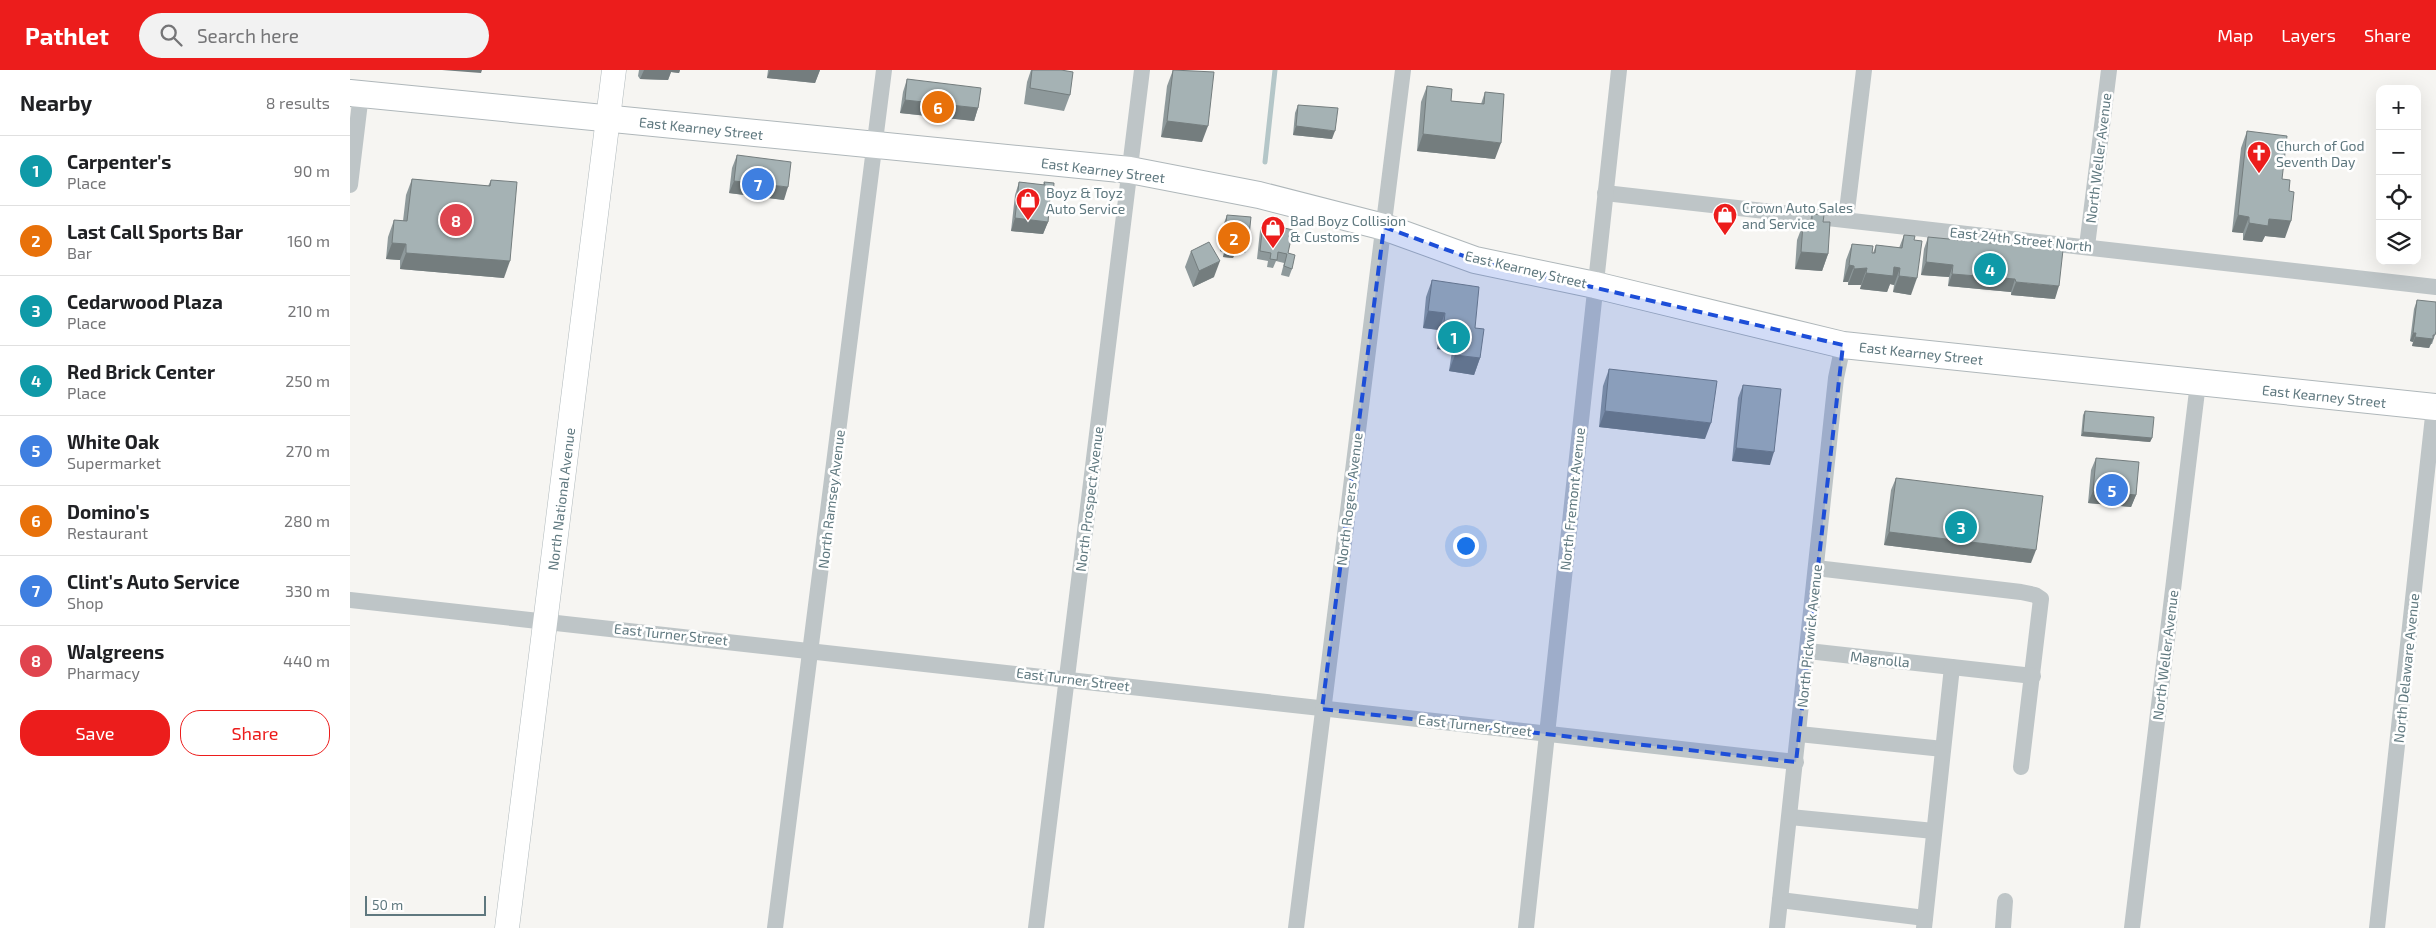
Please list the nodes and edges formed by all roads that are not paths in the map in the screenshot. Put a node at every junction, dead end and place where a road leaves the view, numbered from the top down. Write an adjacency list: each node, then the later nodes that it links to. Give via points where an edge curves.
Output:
1 (614, 70): 9 (main road, North National Avenue)
2 (884, 70): 10 (street, North Ramsey Avenue)
3 (1142, 70): 11 (street, North Prospect Avenue)
4 (1403, 70): 15 (street, North Rogers Avenue)
5 (1619, 70): 13 (street, North Fremont Avenue)
6 (1864, 70): 14 (street)
7 (2109, 70): 16 (street, North Weller Avenue)
8 (355, 94): 9 (main road, East Kearney Street); 12 (street)
9 (608, 118): 10 (main road, East Kearney Street); 24 (main road, North National Avenue)
10 (875, 146): 11 (main road, East Kearney Street); 25 (street, North Ramsey Avenue)
11 (1130, 170): 15 (main road, East Kearney Street, via 1259,196); 29 (street, North Prospect Avenue)
12 (350, 185)
13 (1605, 193): 14 (street, East 24th Street North); 17 (street, North Fremont Avenue)
14 (1846, 219): 16 (street, East 24th Street North)
15 (1384, 227): 17 (main road, East Kearney Street, via 1475,260); 30 (street, North Rogers Avenue)
16 (2087, 246): 18 (street, East 24th Street North)
17 (1595, 285): 19 (main road, East Kearney Street); 31 (street, North Fremont Avenue)
18 (2436, 287)
19 (1842, 345): 20 (main road, East Kearney Street); 22 (street, North Pickwick Avenue)
20 (2198, 383): 21 (main road, East Kearney Street); 48 (street, North Weller Avenue)
21 (2435, 407): 49 (street, North Delaware Avenue)
22 (1816, 568): 26 (street, North Pickwick Avenue); 28 (street, via 2035,595 2041,599 2041,608)
23 (350, 600): 24 (street, East Turner Street)
24 (546, 621): 25 (street, East Turner Street); 41 (main road, North National Avenue)
25 (812, 650): 29 (street, East Turner Street); 42 (street, North Ramsey Avenue)
26 (1808, 651): 27 (street, Magnolla); 32 (street, North Pickwick Avenue)
27 (1952, 667): 28 (street, Magnolla); 33 (street)
28 (2033, 676): 35 (street)
29 (1066, 678): 30 (street, East Turner Street); 43 (street, North Prospect Avenue)
30 (1322, 709): 31 (street, East Turner Street); 44 (street, North Rogers Avenue)
31 (1546, 732): 34 (street, East Turner Street); 45 (street, North Fremont Avenue)
32 (1798, 734): 33 (street); 34 (street, North Pickwick Avenue)
33 (1943, 749): 37 (street)
34 (1796, 762): 36 (street, North Pickwick Avenue)
35 (2021, 767)
36 (1790, 816): 37 (street); 38 (street, North Pickwick Avenue)
37 (1934, 831): 40 (street)
38 (1780, 900): 40 (street); 46 (street, North Pickwick Avenue)
39 (2005, 901): 47 (street)
40 (1924, 923)
41 (507, 928)
42 (776, 928)
43 (1036, 928)
44 (1296, 928)
45 (1526, 928)
46 (1777, 928)
47 (2003, 928)
48 (2132, 928)
49 (2377, 928)

